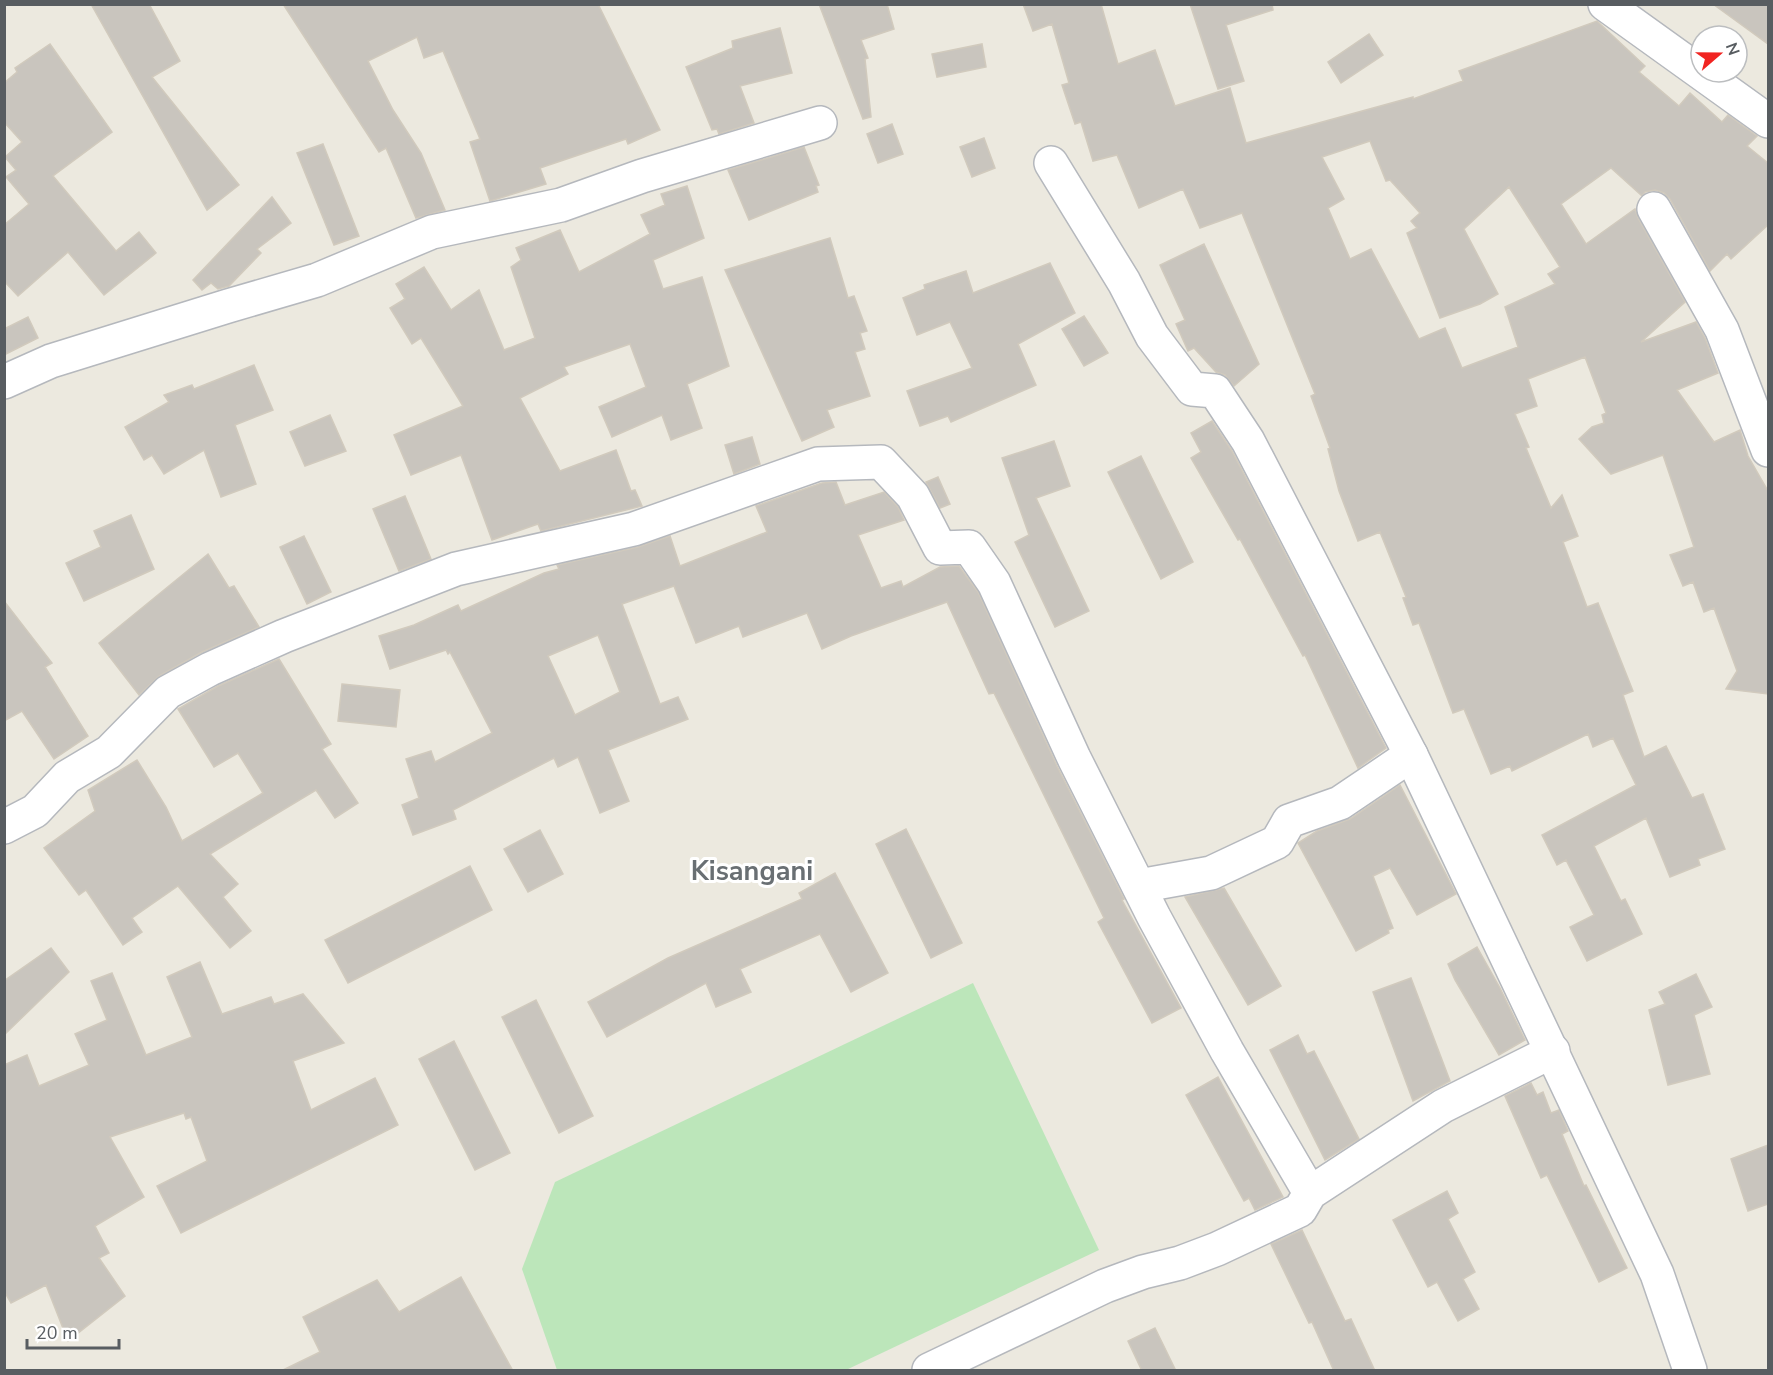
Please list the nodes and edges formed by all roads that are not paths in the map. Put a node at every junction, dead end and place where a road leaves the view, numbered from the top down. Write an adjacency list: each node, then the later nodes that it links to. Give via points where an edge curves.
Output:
1 (1605, 4): 2 (street)
2 (1768, 121)
3 (820, 123): 6 (street, via 642,176 561,205 432,232 317,280 51,361)
4 (1051, 163): 8 (street, via 1124,282 1152,336 1192,389 1215,391 1248,441)
5 (1654, 209): 7 (street, via 1722,330)
6 (4, 382)
7 (1768, 450)
8 (1411, 755): 10 (street, via 1340,803 1289,821 1277,842 1211,873); 11 (street)
9 (4, 827): 10 (street, via 35,811 67,777 109,752 168,692 284,636 456,569 634,529 818,464 881,462 913,496 940,548 969,547 994,583 1074,758)
10 (1139, 886): 12 (street, via 1227,1051)
11 (1552, 1052): 12 (street, via 1443,1106); 14 (street, via 1657,1274)
12 (1310, 1193): 13 (street, via 1300,1210 1217,1249 1106,1286)
13 (929, 1371)
14 (1690, 1371)

